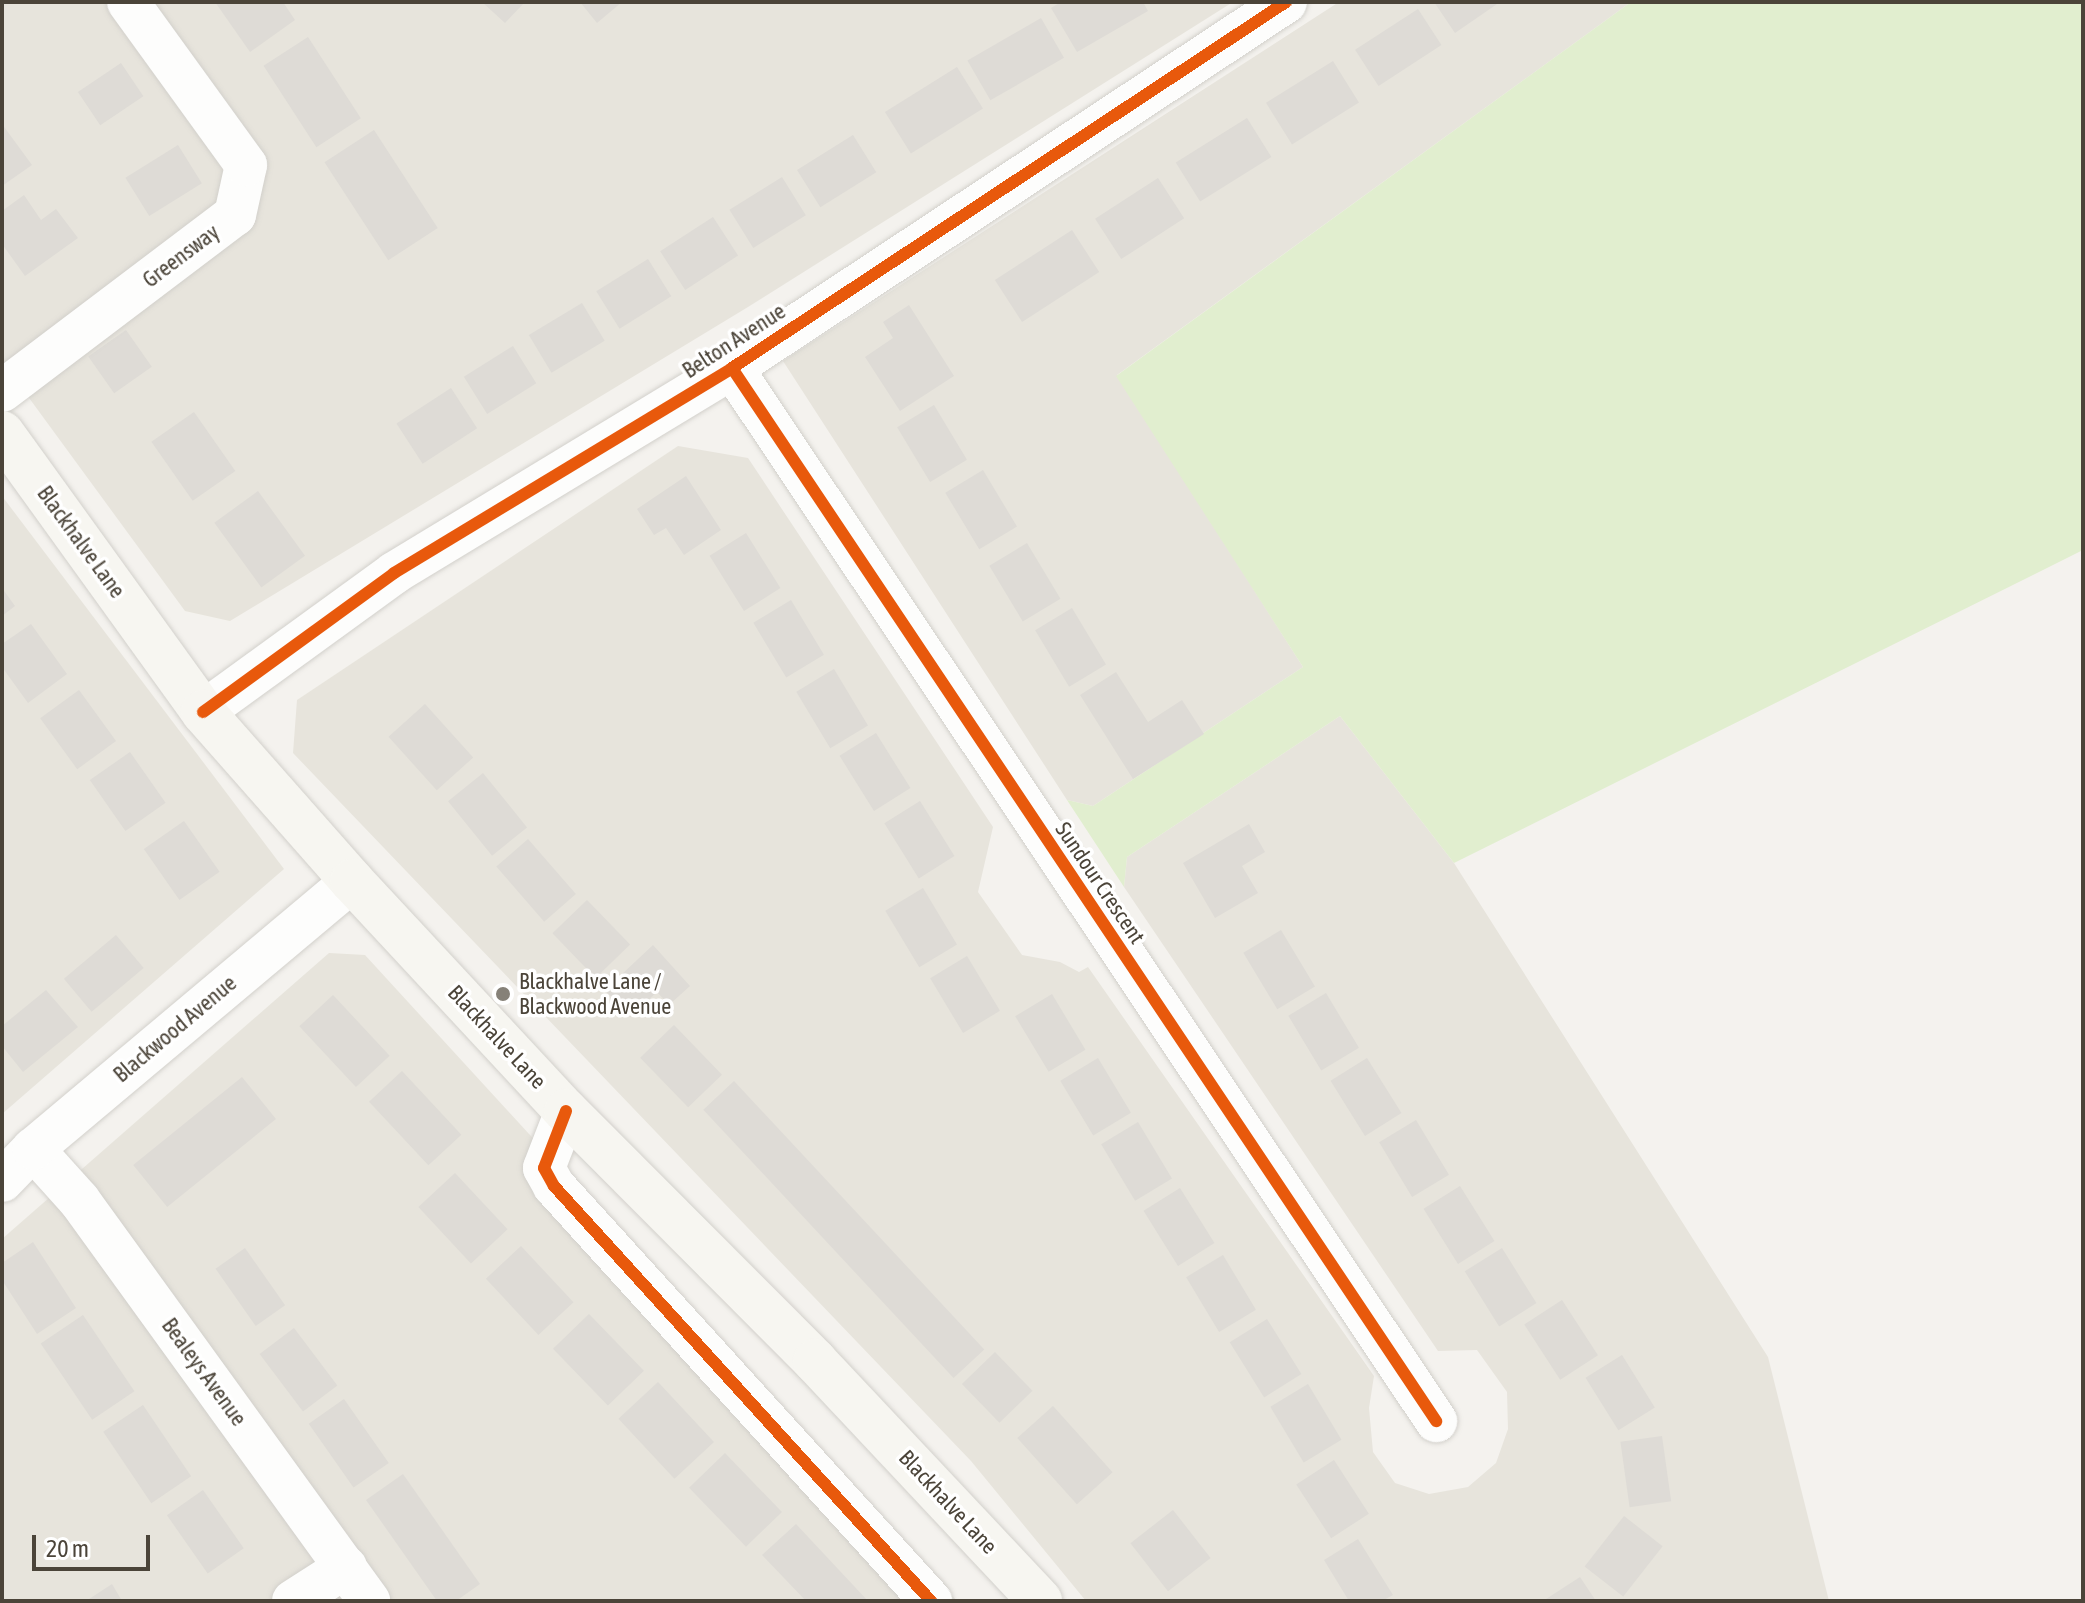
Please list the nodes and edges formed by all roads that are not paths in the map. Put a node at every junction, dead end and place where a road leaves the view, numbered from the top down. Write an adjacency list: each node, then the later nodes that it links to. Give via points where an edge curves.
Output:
1 (128, 2): 4 (street, Greensway, via 246,165 235,215)
2 (1286, 2): 3 (street, Belton Avenue)
3 (732, 368): 6 (street, Belton Avenue, via 394,573); 11 (street, Sundour Crescent)
4 (2, 391)
5 (2, 433): 6 (main road, Blackhalve Lane)
6 (203, 712): 7 (main road, Blackhalve Lane)
7 (352, 881): 8 (main road, Blackhalve Lane); 9 (street, Blackwood Avenue)
8 (566, 1111): 15 (street, via 544,1168 554,1186); 16 (main road, Blackhalve Lane, via 815,1361)
9 (33, 1149): 10 (street, Blackwood Avenue); 12 (street, Bealeys Avenue, via 79,1200)
10 (2, 1181)
11 (1436, 1421)
12 (346, 1567): 13 (street); 14 (street, Bealeys Avenue)
13 (293, 1601)
14 (369, 1601)
15 (931, 1601)
16 (1040, 1601)

